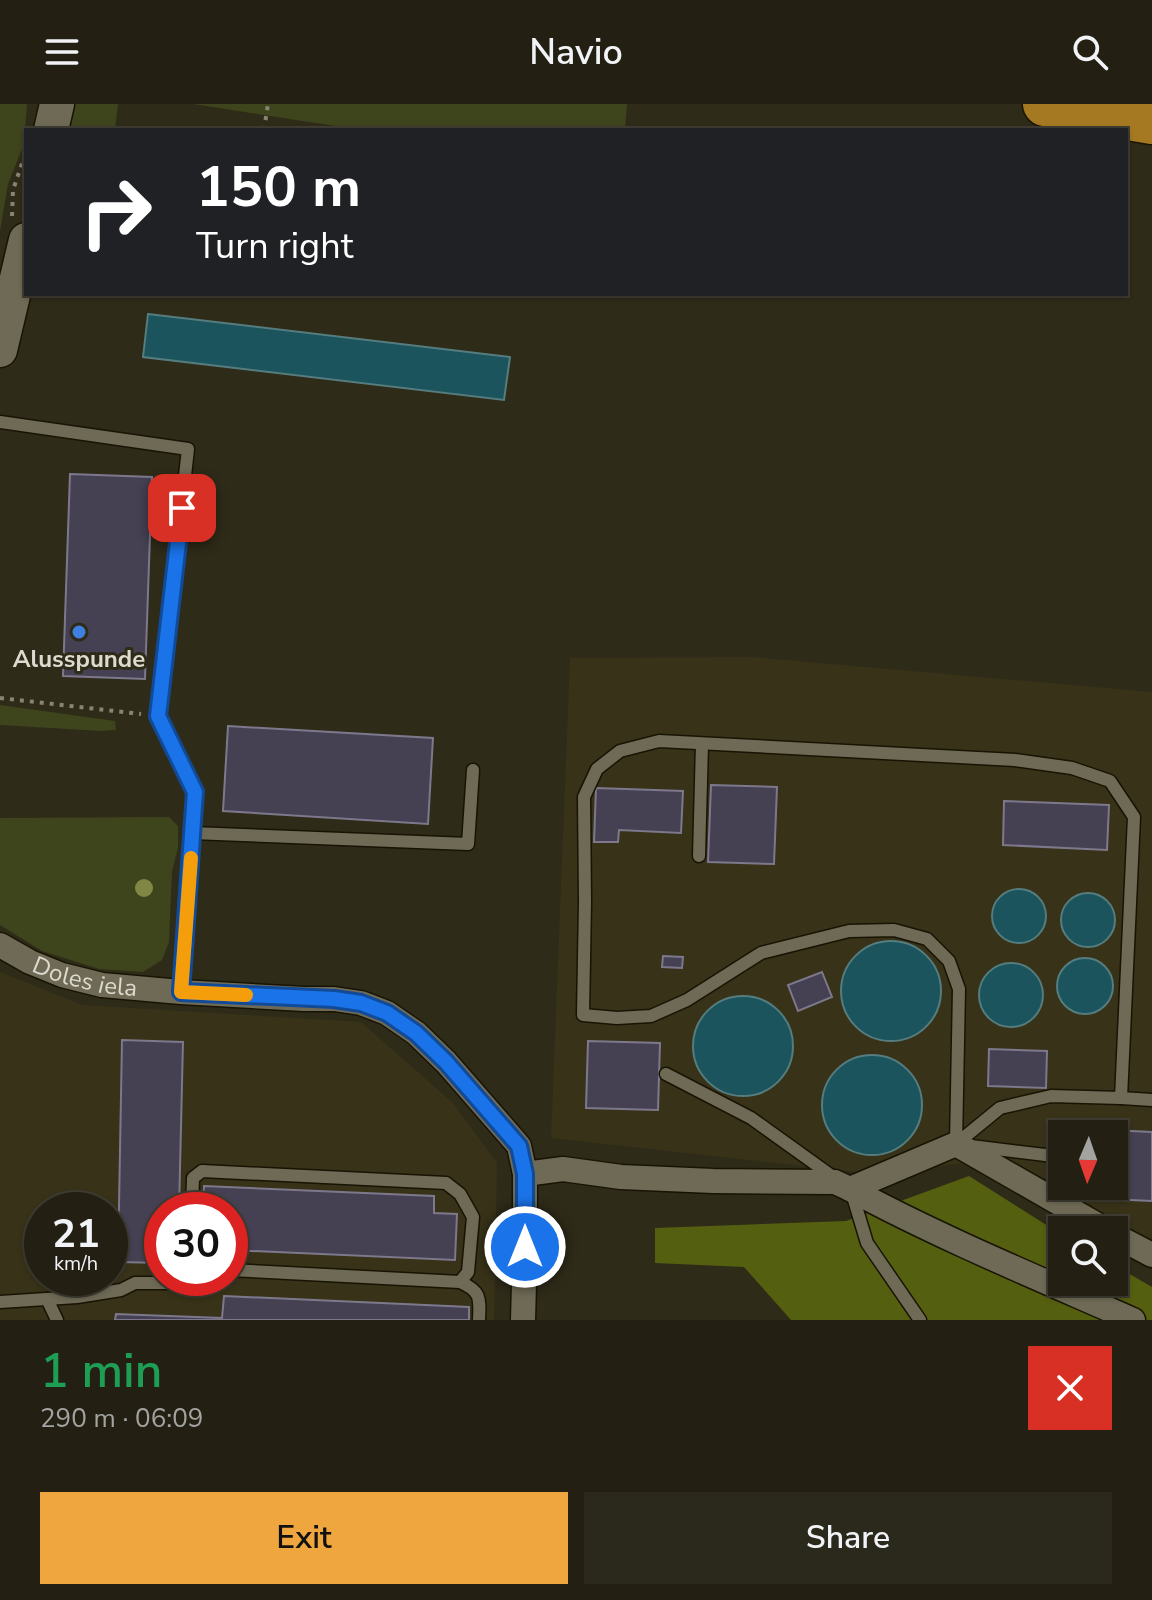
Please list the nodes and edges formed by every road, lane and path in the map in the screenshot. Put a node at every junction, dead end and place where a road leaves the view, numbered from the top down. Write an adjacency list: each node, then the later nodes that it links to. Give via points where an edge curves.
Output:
1 (57, 104): 5 (street)
2 (268, 104): 6 (path)
3 (1045, 104): 4 (highway)
4 (1152, 122)
5 (51, 128)
6 (264, 128)
7 (24, 158): 8 (path, via 13,190)
8 (19, 232): 9 (street)
9 (0, 350)
10 (0, 422): 12 (lane, via 188,449)
11 (0, 698): 12 (path)
12 (158, 716): 15 (lane, via 195,792)
13 (702, 744): 16 (lane); 20 (lane, via 1015,760 1072,768 1110,781 1134,817); 22 (lane, via 659,741 620,751 597,769 584,797 583,1015 651,1016 687,1000 761,953 849,931 894,930 927,939 949,961 959,989)
14 (473, 770): 15 (lane, via 468,844)
15 (192, 833): 18 (lane)
16 (699, 856)
17 (0, 945): 18 (street, Doles iela, via 62,975 102,985)
18 (181, 992): 24 (street, Doles iela, via 334,999 387,1013 446,1062 519,1146)
19 (666, 1074): 25 (lane, via 751,1118)
20 (1121, 1098): 21 (lane); 22 (lane, via 1051,1096 1000,1108)
21 (1152, 1100)
22 (956, 1144): 23 (lane); 25 (street); 27 (street)
23 (1048, 1155)
24 (525, 1174): 25 (street, via 563,1169 621,1177 835,1182); 37 (street, Doles iela)
25 (850, 1189): 38 (lane, via 867,1243); 39 (street)
26 (193, 1192): 31 (lane, via 193,1178 202,1171 446,1183 460,1194 473,1217 468,1272)
27 (1082, 1216)
28 (1128, 1242): 29 (street)
29 (1152, 1255)
30 (248, 1271): 31 (lane)
31 (460, 1282): 36 (lane, via 479,1298)
32 (144, 1283): 33 (lane)
33 (47, 1299): 34 (lane); 35 (lane)
34 (0, 1302)
35 (57, 1320)
36 (479, 1320)
37 (523, 1320)
38 (920, 1320)
39 (1133, 1320)

